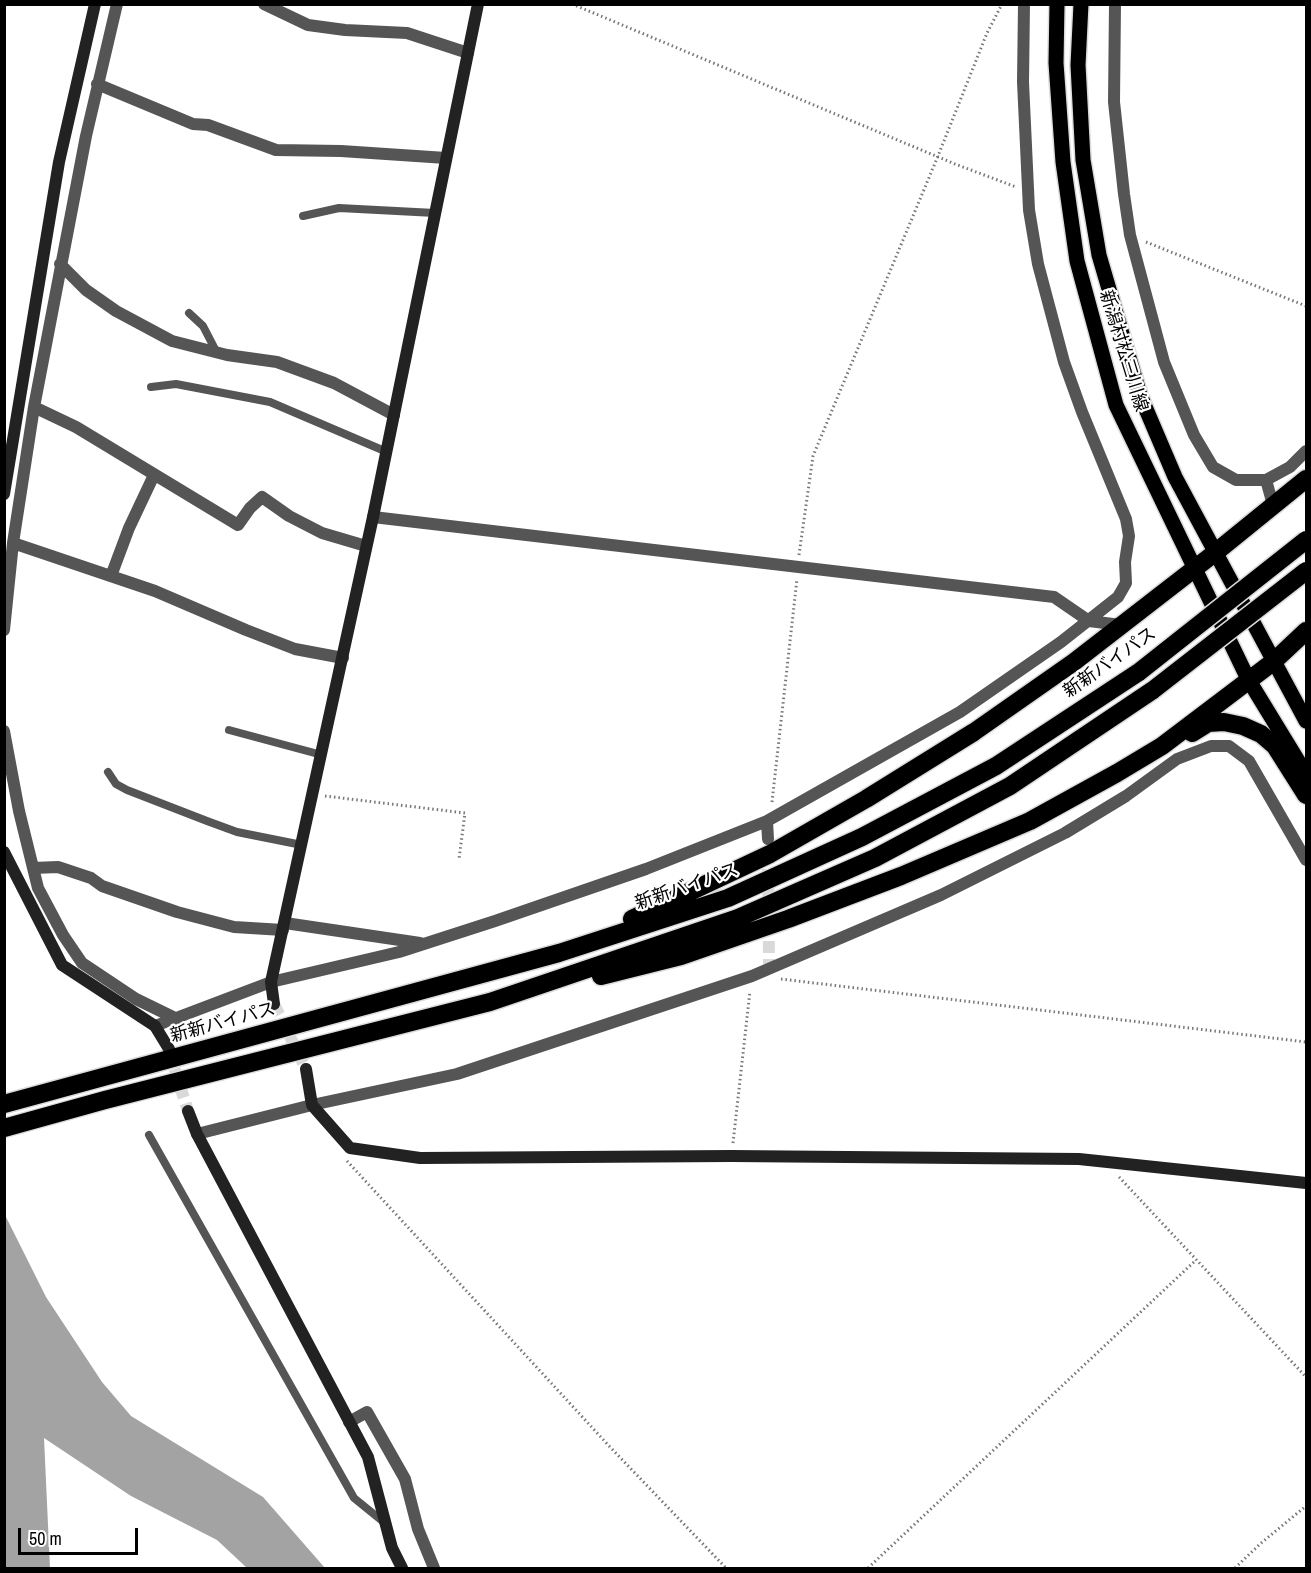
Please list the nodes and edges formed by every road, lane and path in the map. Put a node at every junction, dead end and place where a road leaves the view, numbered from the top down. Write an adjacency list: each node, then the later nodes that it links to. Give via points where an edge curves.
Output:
1 (95, 4): 31 (street, via 59,162)
2 (117, 4): 12 (street)
3 (264, 4): 11 (street, via 308,25 407,33)
4 (478, 4): 11 (street)
5 (572, 4): 13 (path)
6 (1002, 4): 13 (path)
7 (1024, 4): 15 (street)
8 (1057, 4): 39 (main road, 新潟村松三川線, via 1056,63 1063,162 1077,261 1116,405)
9 (1081, 4): 37 (main road, 新潟村松三川線, via 1078,65 1083,159 1099,255 1140,395 1175,477)
10 (1115, 4): 18 (street, via 1114,102)
11 (468, 53): 14 (street)
12 (97, 84): 14 (street, via 194,124 208,125 276,150); 19 (street)
13 (938, 156): 15 (path, via 1011,187); 38 (path, via 813,456)
14 (446, 158): 16 (street)
15 (1026, 189): 42 (street, via 1038,264 1064,362 1126,519 1129,536 1126,583 1118,597)
16 (435, 213): 17 (lane, via 339,208); 25 (street)
17 (303, 216)
18 (1131, 236): 20 (path); 30 (street, via 1164,362 1194,435 1214,467 1236,480)
19 (60, 264): 22 (street, via 116,311 172,341); 24 (street)
20 (1306, 306)
21 (189, 313): 22 (lane, via 203,326)
22 (217, 353): 25 (street, via 277,362 334,383)
23 (152, 387): 27 (lane, via 176,384 270,402)
24 (34, 407): 28 (street, via 76,427); 35 (street)
25 (394, 414): 27 (street)
26 (1306, 451): 30 (street)
27 (387, 452): 33 (street)
28 (154, 475): 36 (street, via 238,525 262,497 322,533); 41 (street)
29 (1306, 479): 32 (highway)
30 (1266, 480): 32 (street)
31 (4, 494)
32 (1273, 505): 37 (highway)
33 (373, 517): 36 (street); 38 (street)
34 (1306, 540): 68 (highway, 新新バイパス, bridge, via 1139,672 996,766 862,837 728,898)
35 (13, 543): 41 (street); 44 (street)
36 (366, 546): 46 (street)
37 (1216, 552): 39 (highway); 47 (main road, 新潟村松三川線)
38 (798, 566): 42 (street, via 1054,597); 59 (path)
39 (1194, 569): 43 (highway); 48 (main road, 新潟村松三川線)
40 (1306, 571): 72 (highway, bridge, via 1153,690 1010,786 875,858 738,918)
41 (111, 576): 46 (street, via 175,598 296,649)
42 (1089, 621): 43 (street); 59 (street, via 960,712)
43 (1121, 625): 68 (highway, via 974,732 866,799 770,854)
44 (4, 630)
45 (1306, 631): 47 (highway)
46 (343, 658): 52 (street)
47 (1273, 662): 48 (highway); 49 (main road, 新潟村松三川線)
48 (1248, 679): 54 (highway, via 1162,746); 56 (main road, 新潟村松三川線)
49 (1306, 721)
50 (229, 730): 52 (lane)
51 (4, 731): 65 (street)
52 (322, 755): 57 (street)
53 (1171, 756): 54 (highway); 58 (highway, via 1208,723 1243,726 1275,746); 64 (street, via 1211,746 1229,746 1240,753 1249,761); 70 (street, via 1126,796 1065,834 941,895)
54 (1125, 768): 72 (highway, via 1030,821 788,919 681,956)
55 (108, 772): 61 (lane, via 116,784 127,790 207,821 237,832)
56 (1306, 774)
57 (313, 795): 61 (street); 63 (path, via 465,813)
58 (1306, 795)
59 (767, 821): 60 (street); 67 (street, via 645,869)
60 (768, 839)
61 (302, 845): 66 (street)
62 (4, 852): 75 (street, via 62,965)
63 (459, 859)
64 (1306, 860)
65 (33, 868): 66 (street, via 58,867 177,912 234,927); 74 (street, via 38,888 82,963 136,999)
66 (284, 926): 67 (street); 71 (street)
67 (424, 944): 71 (street)
68 (559, 953): 79 (highway, 新新バイパス)
69 (769, 964): 70 (street)
70 (752, 976): 76 (path); 80 (street, via 457,1074); 86 (path)
71 (271, 982): 73 (street); 74 (street)
72 (490, 1002): 82 (highway)
73 (274, 1004)
74 (177, 1019): 75 (street)
75 (155, 1026): 77 (street)
76 (1306, 1042)
77 (169, 1049)
78 (306, 1069): 80 (street)
79 (4, 1104)
80 (312, 1105): 83 (street); 85 (street)
81 (188, 1111): 83 (street)
82 (4, 1128)
83 (197, 1134): 91 (street)
84 (149, 1135): 93 (lane, via 354,1498)
85 (350, 1149): 86 (street, via 420,1158); 96 (path, via 346,1161)
86 (731, 1156): 87 (street)
87 (1104, 1160): 88 (street); 89 (path)
88 (1306, 1183)
89 (1196, 1260): 90 (path); 97 (path)
90 (1306, 1377)
91 (349, 1422): 93 (street, via 368,1457); 95 (street, via 367,1412 405,1479)
92 (1306, 1506): 98 (path)
93 (386, 1524): 94 (street)
94 (402, 1569)
95 (434, 1569)
96 (726, 1569)
97 (868, 1569)
98 (1235, 1569)

